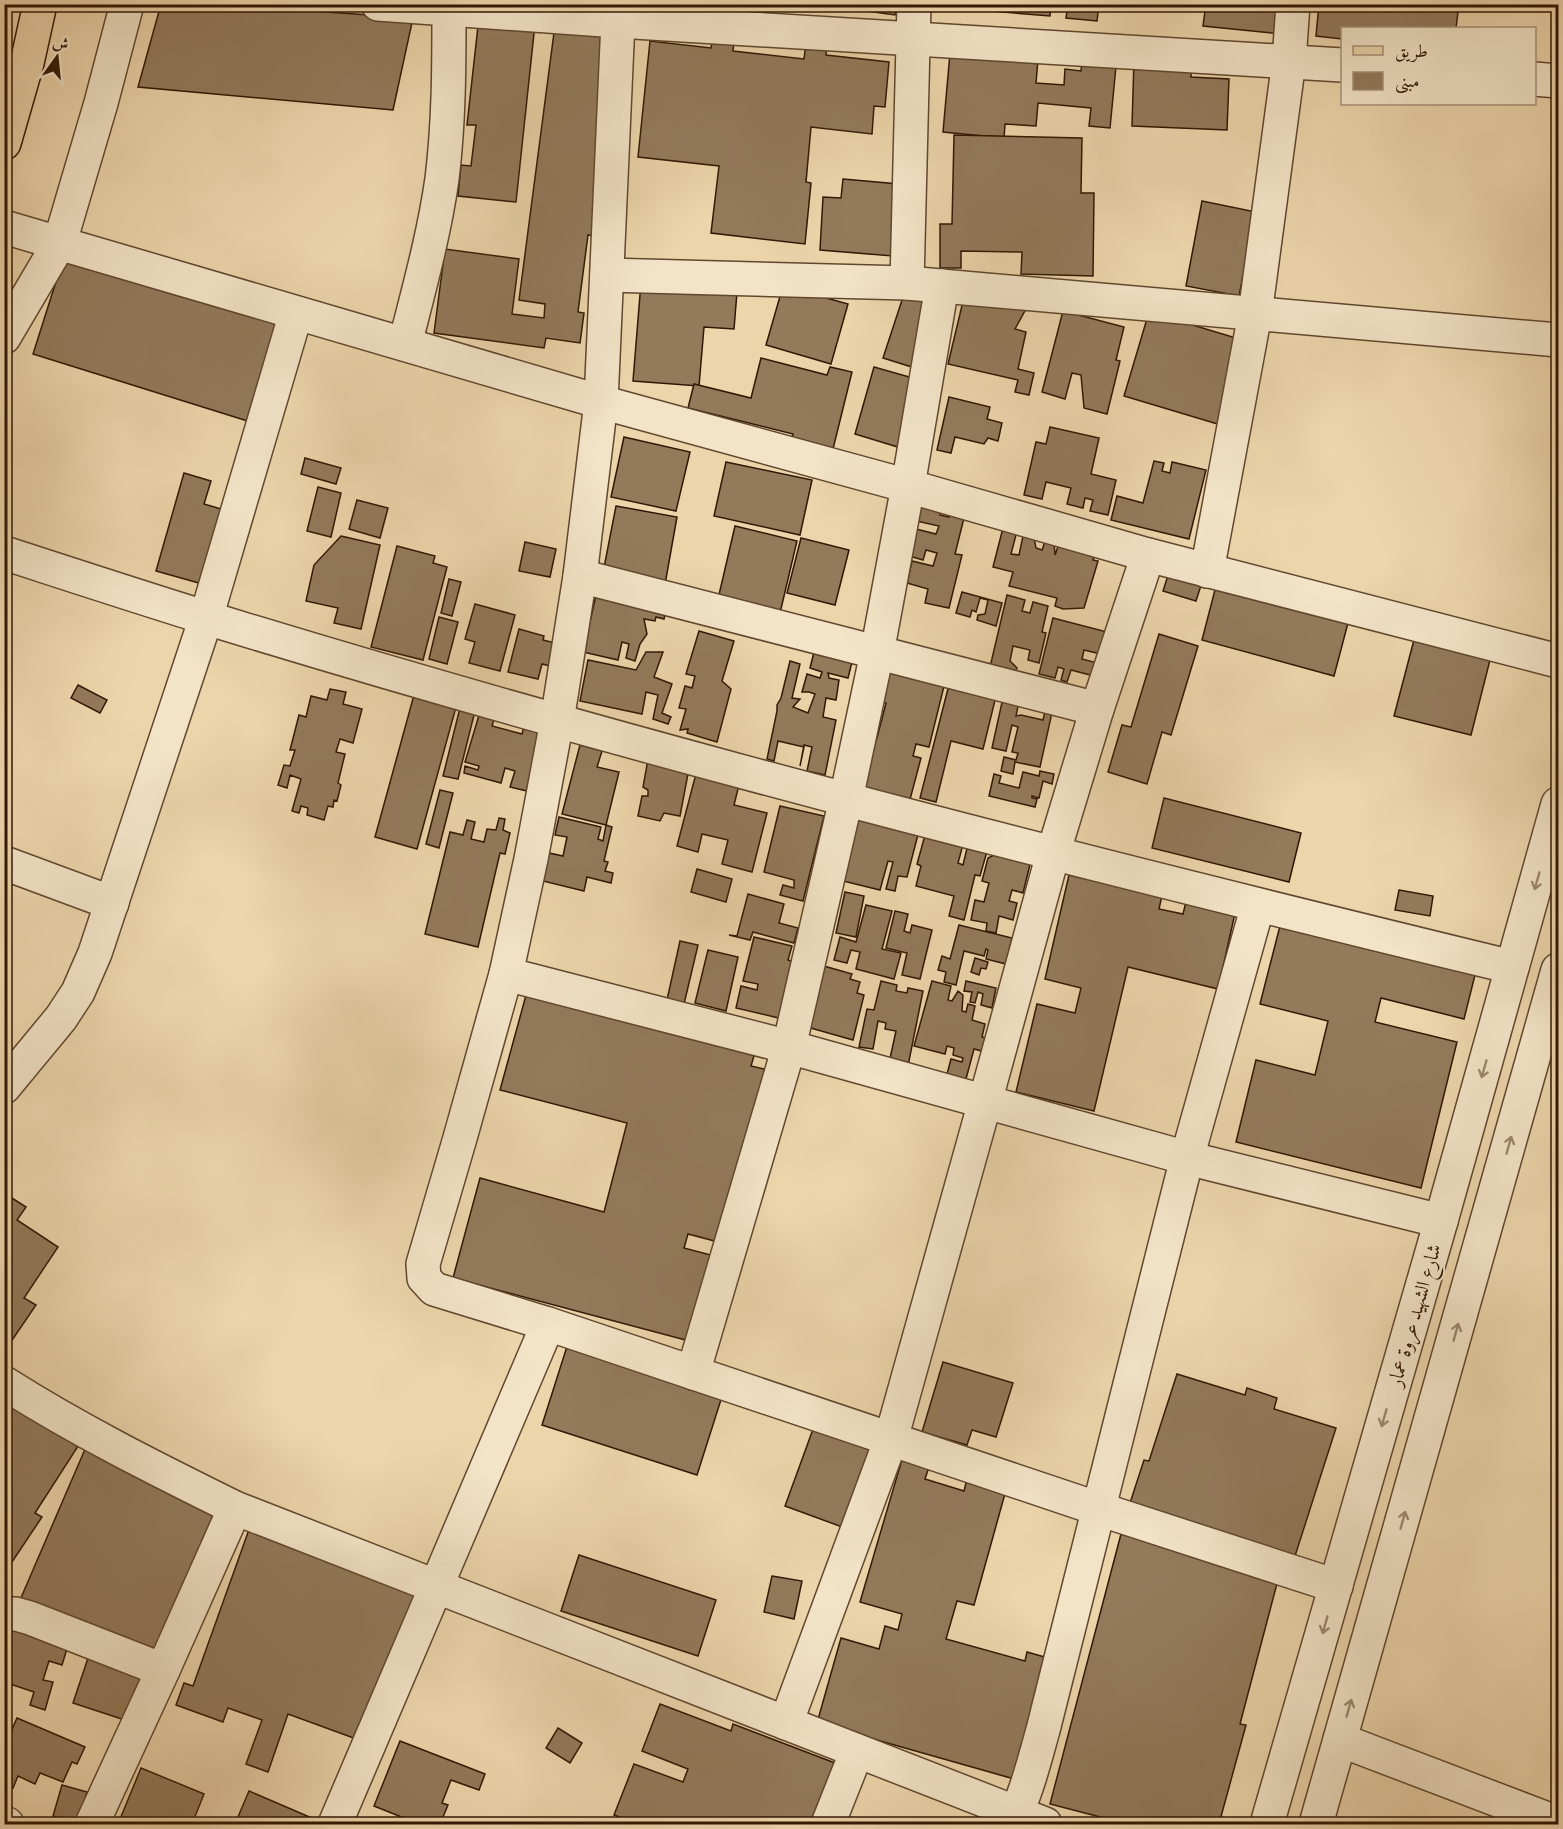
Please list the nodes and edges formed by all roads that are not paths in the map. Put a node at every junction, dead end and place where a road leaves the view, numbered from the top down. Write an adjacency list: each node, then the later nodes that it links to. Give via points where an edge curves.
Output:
1 (40, 4): 13 (main road)
2 (127, 4): 15 (street)
3 (378, 4): 6 (street)
4 (914, 4): 8 (street)
5 (1293, 4): 9 (street)
6 (449, 9): 7 (street); 23 (street, via 449,94 442,178 427,262)
7 (618, 21): 8 (street); 16 (street)
8 (913, 39): 9 (street); 17 (street)
9 (1289, 61): 10 (street); 20 (street)
10 (1341, 65)
11 (1536, 79): 12 (street)
12 (1558, 81)
13 (4, 143)
14 (4, 227): 15 (street)
15 (60, 242): 19 (street); 21 (street)
16 (607, 275): 17 (street); 24 (street)
17 (907, 283): 18 (street)
18 (942, 286): 20 (street); 25 (street)
19 (296, 314): 23 (street); 30 (street)
20 (1255, 314): 22 (street); 28 (street)
21 (4, 337)
22 (1558, 340)
23 (405, 344): 24 (street)
24 (601, 402): 25 (street); 29 (street)
25 (908, 486): 27 (street); 31 (street)
26 (4, 553): 30 (street)
27 (1148, 555): 28 (street); 33 (street)
28 (1207, 571): 32 (street)
29 (580, 576): 31 (street); 34 (street)
30 (206, 618): 34 (street); 39 (street)
31 (877, 652): 33 (street); 35 (street)
32 (1558, 661)
33 (1096, 709): 37 (street)
34 (557, 721): 35 (street); 43 (street)
35 (846, 799): 37 (street); 44 (street)
36 (1558, 804): 41 (street, شارع الشهيد عروة عمار, one-way to 41)
37 (1053, 854): 40 (street); 46 (street)
38 (4, 863): 39 (street)
39 (112, 903): 45 (street, via 78,992)
40 (1258, 905): 41 (street); 47 (street)
41 (1512, 967): 48 (street, شارع الشهيد عروة عمار, one-way to 48)
42 (1558, 970): 60 (street, one-way to 42)
43 (506, 974): 44 (street); 49 (street, via 422,1271 434,1289)
44 (789, 1047): 46 (street); 50 (street)
45 (4, 1088)
46 (986, 1102): 47 (street); 52 (street)
47 (1187, 1158): 48 (street); 54 (street)
48 (1441, 1221): 55 (street, شارع الشهيد عروة عمار, one-way to 55)
49 (548, 1324): 50 (street); 56 (street)
50 (693, 1373): 52 (street)
51 (4, 1383): 53 (street, via 133,1458)
52 (891, 1439): 54 (street); 59 (street)
53 (235, 1508): 56 (street); 58 (street)
54 (1099, 1509): 55 (street); 62 (street, via 1032,1772)
55 (1336, 1586): 67 (street, شارع الشهيد عروة عمار, one-way to 67)
56 (436, 1587): 59 (street); 65 (street)
57 (4, 1614): 58 (street, via 30,1618)
58 (163, 1670): 64 (street)
59 (786, 1723): 61 (street)
60 (1340, 1740): 63 (street); 68 (street)
61 (857, 1751): 62 (street); 66 (street)
62 (1024, 1821)
63 (1558, 1823)
64 (92, 1824)
65 (335, 1824)
66 (828, 1824)
67 (1267, 1824)
68 (1316, 1824)

